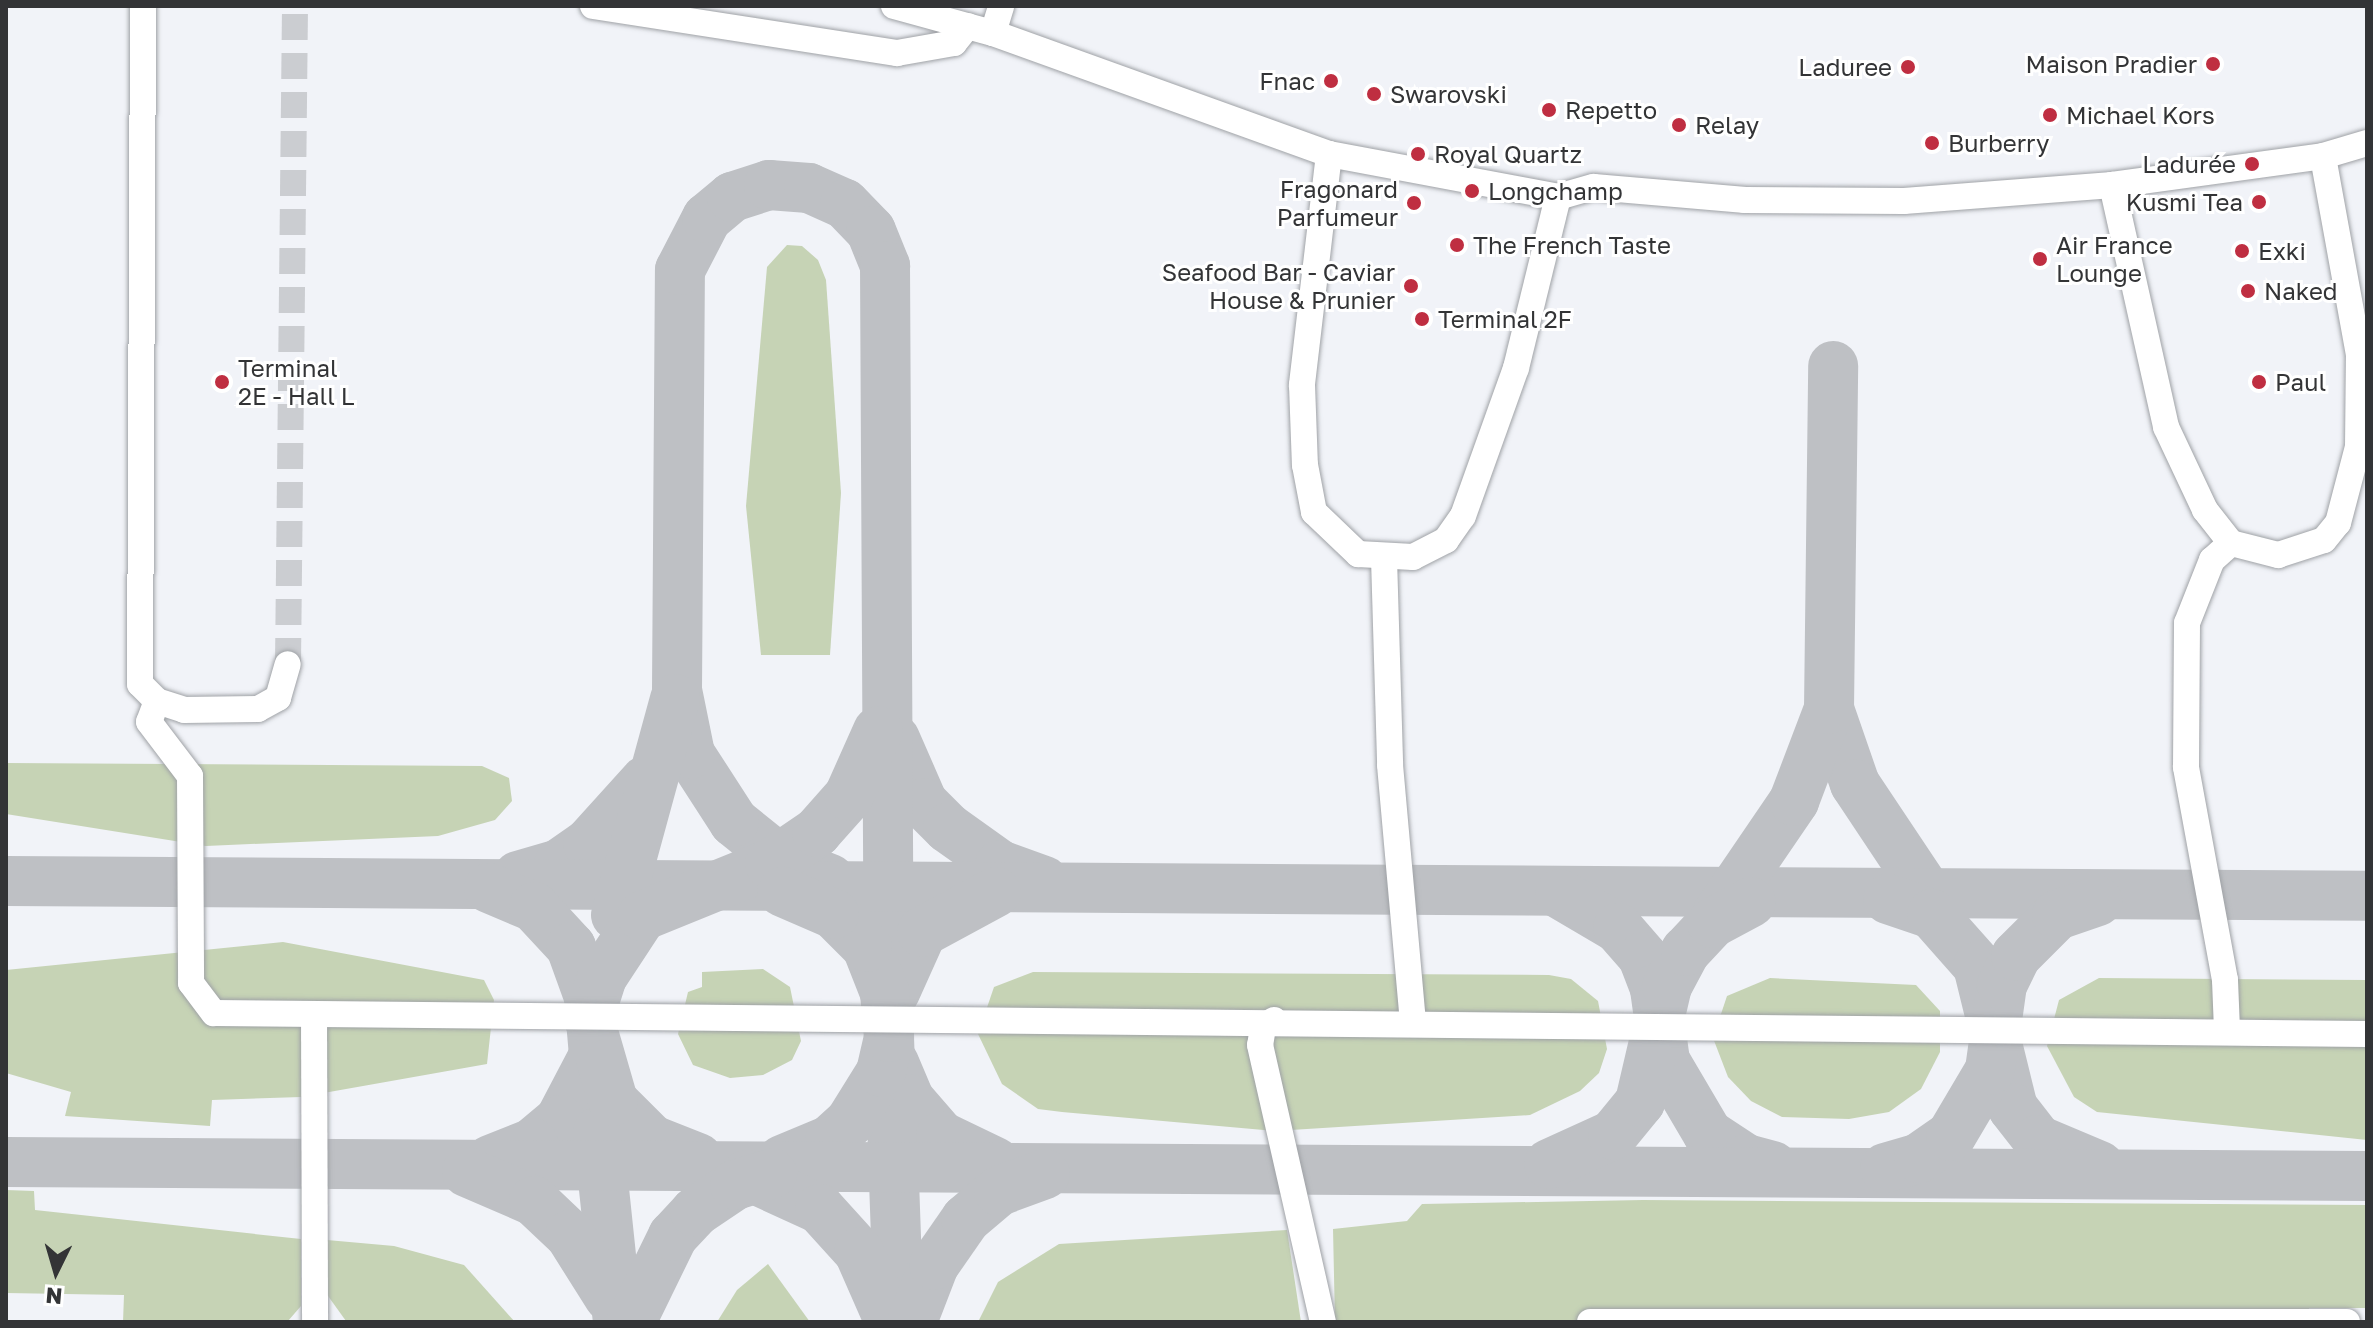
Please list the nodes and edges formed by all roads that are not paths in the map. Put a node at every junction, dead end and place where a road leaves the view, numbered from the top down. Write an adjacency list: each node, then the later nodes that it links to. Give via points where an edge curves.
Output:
1 (143, 6): 13 (lane, via 140,684)
2 (593, 6): 4 (lane, via 897,53 954,43)
3 (894, 6): 4 (lane)
4 (991, 19): 6 (lane)
5 (2367, 143): 7 (lane)
6 (1329, 154): 9 (lane); 11 (lane, via 1302,385 1305,465 1314,512 1338,542)
7 (2323, 156): 8 (lane); 10 (lane, via 2359,355 2350,493 2324,540 2301,552 2256,554)
8 (2112, 185): 9 (lane, via 1904,201 1745,200 1594,187); 10 (lane, via 2166,427 2205,510)
9 (1558, 197): 11 (lane, via 1516,368 1463,516 1435,546 1413,557)
10 (2231, 543): 17 (lane, via 2212,560 2187,623 2186,767 2225,980)
11 (1384, 558): 16 (lane, via 1390,765)
12 (288, 664): 13 (lane, via 278,698 258,709 184,710)
13 (157, 701): 14 (lane, via 149,722 190,776 194,800 191,983 198,1001 214,1013)
14 (314, 1014): 15 (lane); 21 (lane)
15 (1274, 1020): 16 (lane); 22 (lane, via 1263,1027 1260,1045)
16 (1413, 1021): 17 (lane)
17 (2227, 1030): 18 (lane)
18 (2367, 1034)
19 (1870, 1320): 20 (lane); 24 (lane)
20 (1618, 1321): 23 (lane)
21 (315, 1322)
22 (1323, 1322)
23 (1590, 1322)
24 (2347, 1322)

